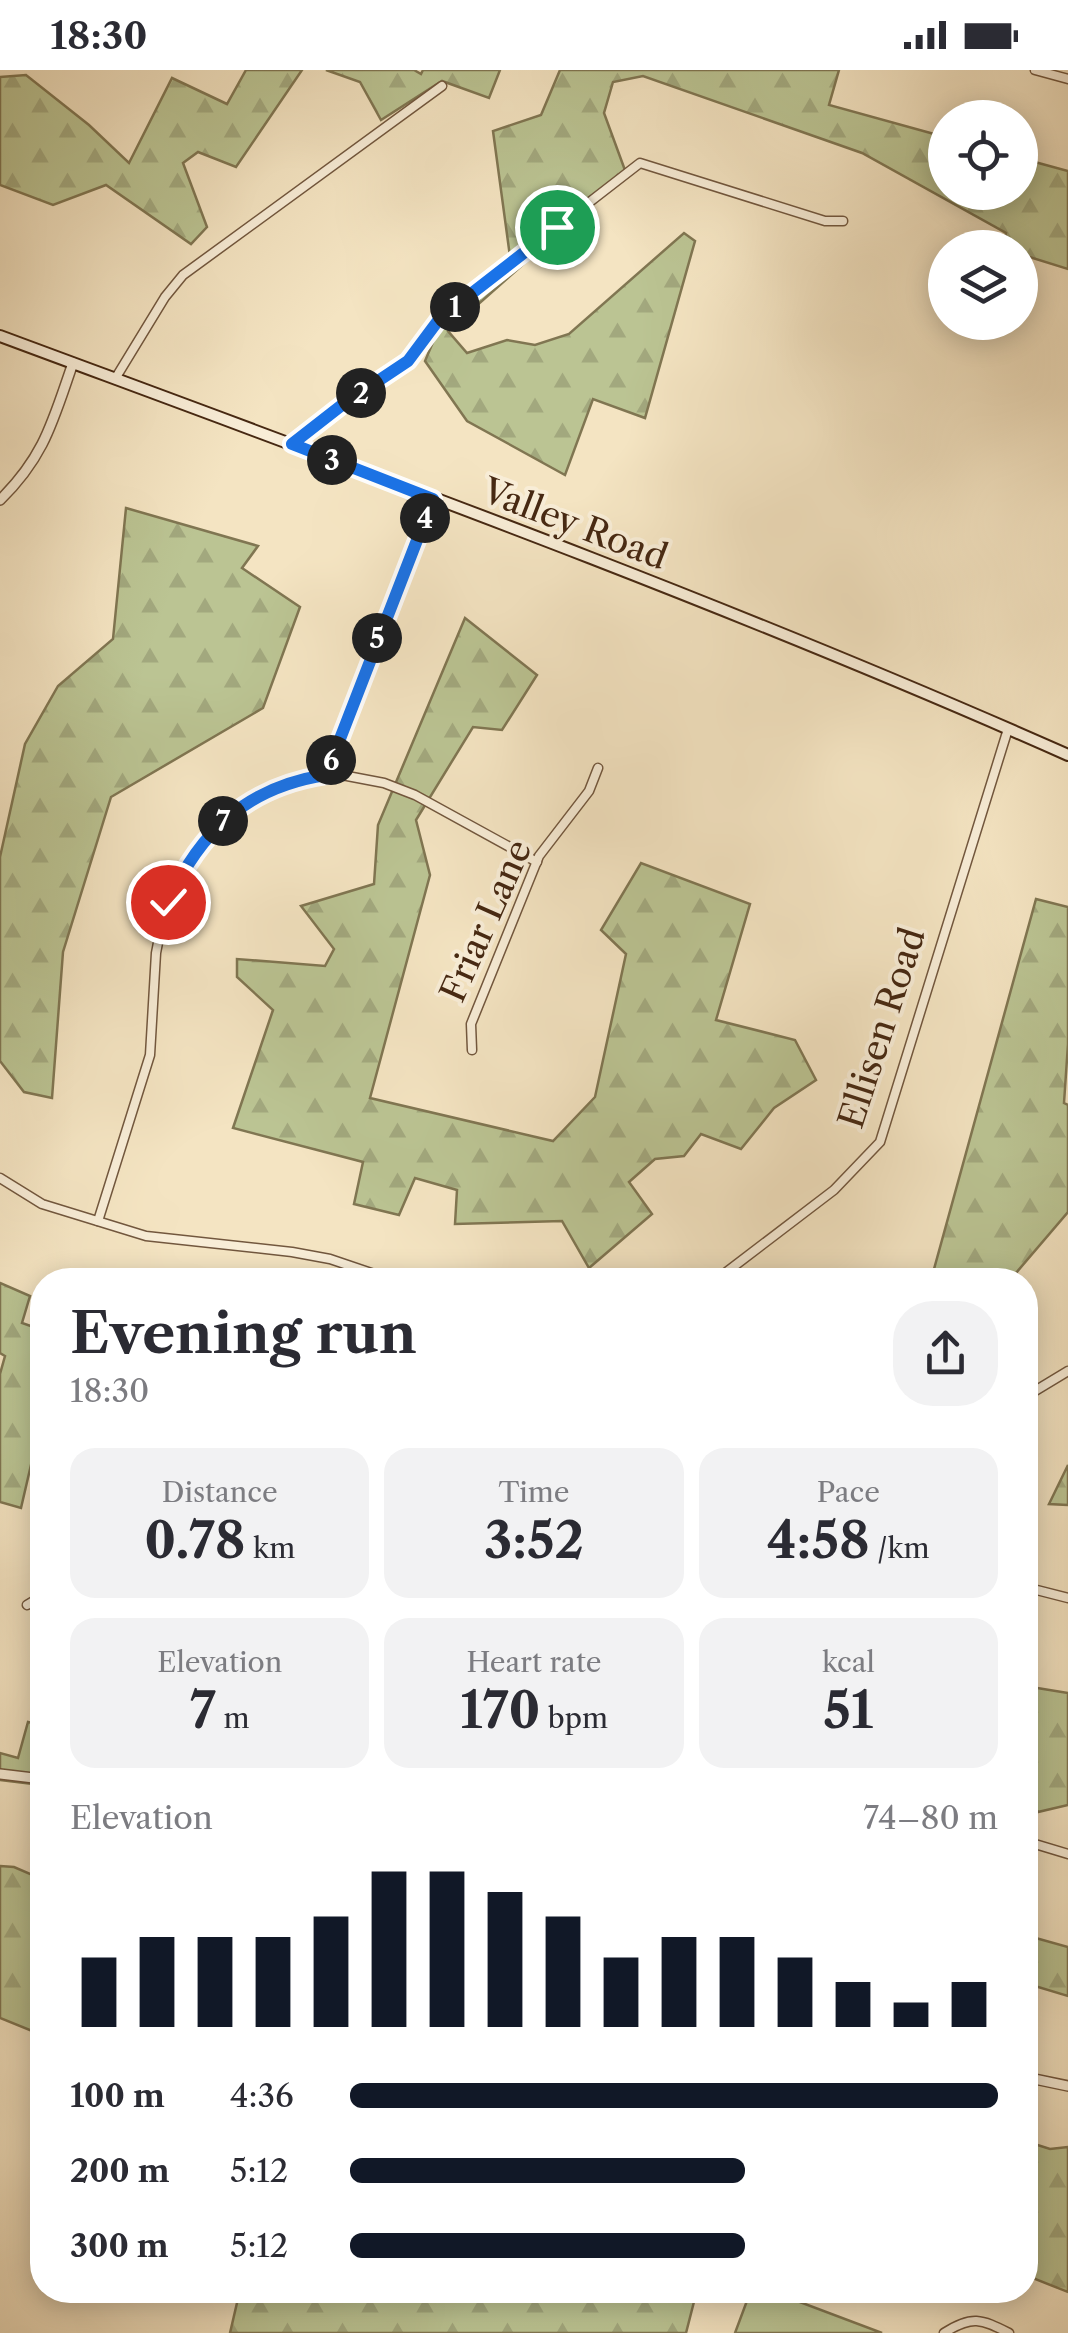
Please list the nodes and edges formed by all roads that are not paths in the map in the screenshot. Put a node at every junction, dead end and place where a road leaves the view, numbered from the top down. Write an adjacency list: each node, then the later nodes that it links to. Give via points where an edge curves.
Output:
1 (1035, 70): 2 (street)
2 (1068, 79)
3 (442, 86): 7 (street, via 183,275)
4 (842, 222): 8 (street, via 640,163 440,318 408,361)
5 (0, 336): 6 (main road, Valley Road)
6 (73, 363): 7 (main road, Valley Road); 10 (street, via 39,455)
7 (115, 378): 8 (main road, Valley Road)
8 (292, 444): 9 (main road, Valley Road)
9 (433, 499): 11 (main road, Valley Road); 14 (street)
10 (0, 500)
11 (1008, 728): 12 (main road, Valley Road); 21 (street, Ellisen Road, via 880,1142 820,1202)
12 (1068, 755)
13 (598, 768): 15 (street, Friar Lane)
14 (326, 775): 15 (street, via 415,795); 18 (street, via 229,815 181,872 159,927 150,1055)
15 (537, 862): 16 (street, Friar Lane, via 471,1024)
16 (472, 1050)
17 (0, 1178): 18 (street, via 42,1204)
18 (98, 1222): 19 (street, via 165,1240 292,1252)
19 (349, 1266): 20 (street)
20 (355, 1268)
21 (732, 1268)
22 (1068, 1371): 23 (street)
23 (1038, 1388)
24 (1038, 1590): 25 (street)
25 (1068, 1598)
26 (30, 1603): 27 (street)
27 (27, 1605)
28 (0, 1774): 29 (street)
29 (30, 1778)
30 (1038, 1845): 31 (street)
31 (1068, 1854)
32 (1038, 2080): 33 (street)
33 (1068, 2086)
34 (1005, 2331): 35 (street, via 981,2320)
35 (944, 2333)

